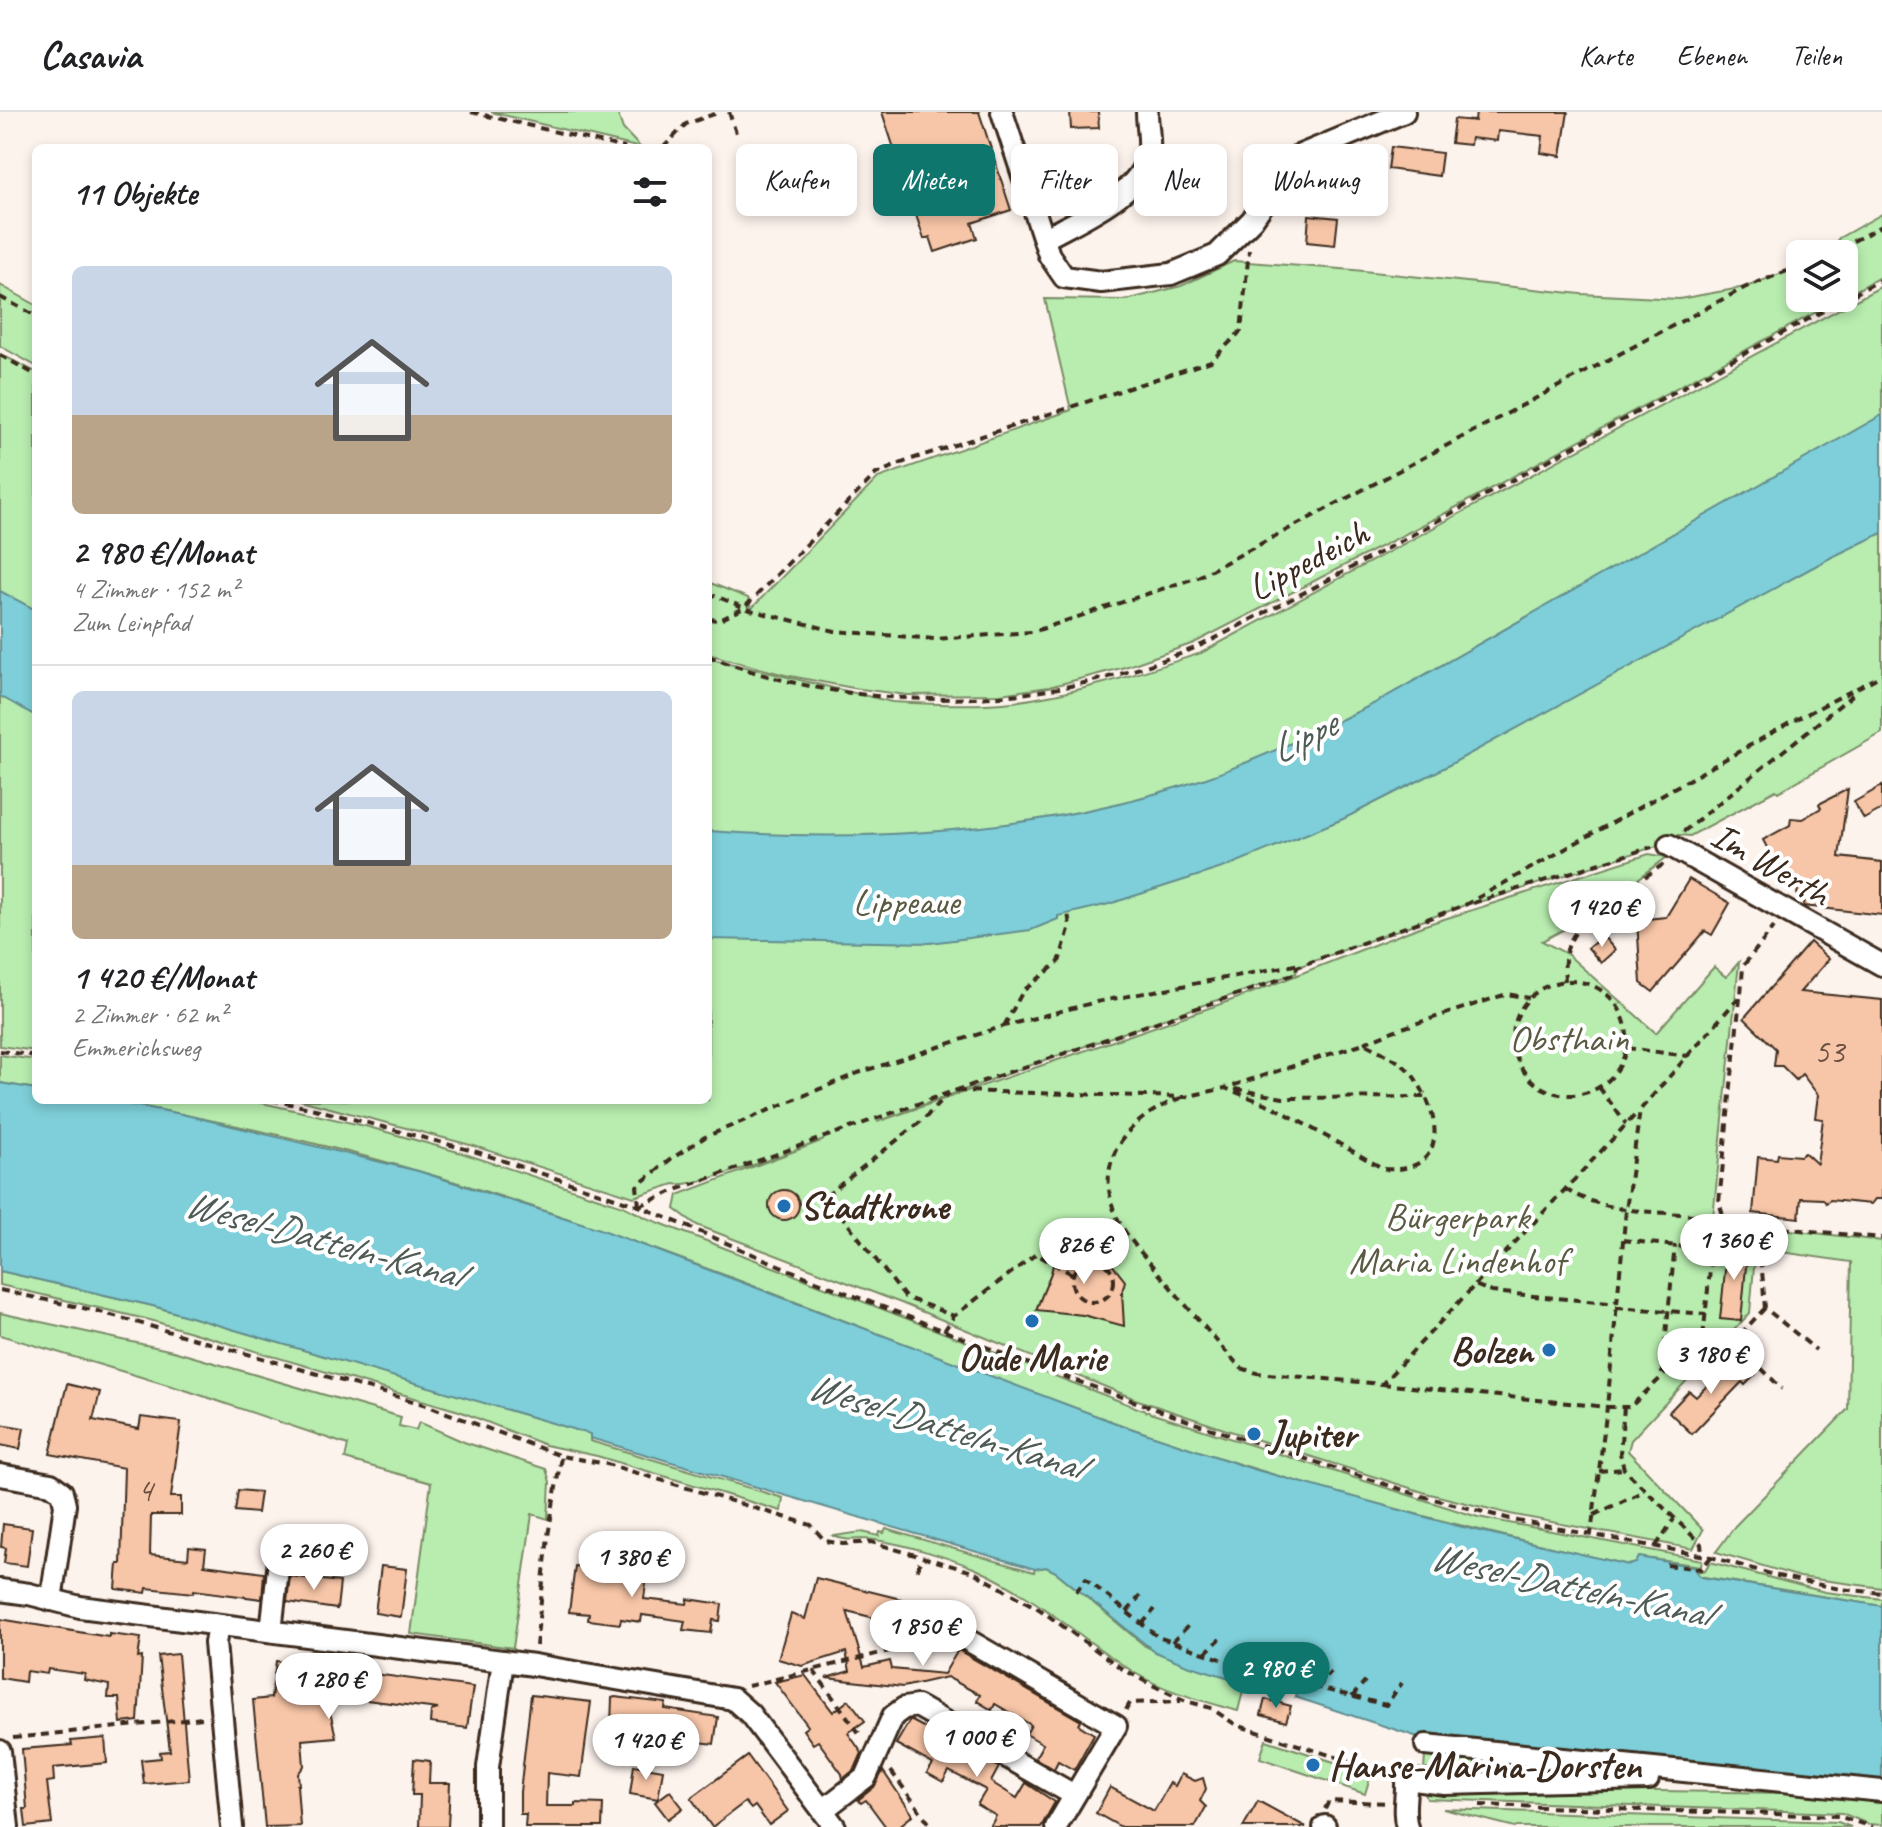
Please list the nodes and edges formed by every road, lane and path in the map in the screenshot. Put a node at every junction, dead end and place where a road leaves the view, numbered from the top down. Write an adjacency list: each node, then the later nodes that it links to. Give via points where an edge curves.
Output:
1 (471, 112): 8 (path)
2 (720, 112): 9 (path, via 686,124)
3 (729, 112): 7 (path)
4 (1002, 112): 12 (street)
5 (1147, 112): 12 (street, via 1149,151 1138,177 1121,195)
6 (1404, 112): 10 (street, via 1296,157)
7 (736, 133)
8 (608, 144)
9 (667, 144)
10 (1252, 220): 12 (street, via 1217,255 1190,268 1101,282 1064,277); 21 (path, via 1241,331 1211,361 876,474)
11 (1882, 226): 13 (path)
12 (1044, 239)
13 (1855, 240)
14 (1786, 271): 21 (path, via 1746,287 1198,577 1032,632 935,639 835,631)
15 (1882, 279): 23 (path, Lippedeich, via 1314,588 1196,647 1126,670 1000,697 907,698 784,682)
16 (0, 297): 17 (path)
17 (32, 314)
18 (0, 355): 19 (path)
19 (32, 373)
20 (712, 595): 21 (path)
21 (744, 608): 22 (path)
22 (712, 619)
23 (712, 657)
24 (1882, 675): 25 (path)
25 (1861, 687): 26 (path, via 1679,835); 27 (path)
26 (1675, 848): 27 (path, via 1660,845); 29 (street, Im Werth); 32 (path, via 1572,936 1564,959)
27 (1465, 905): 30 (path)
28 (1068, 913): 35 (path, via 1070,926 1059,962 1023,991)
29 (1786, 913): 31 (street, Im Werth); 33 (path, via 1743,966)
30 (1313, 961): 35 (path, via 1096,1002); 45 (path, via 1259,987)
31 (1882, 965)
32 (1565, 981): 34 (path); 39 (path, via 1591,986 1612,1001 1624,1022)
33 (1741, 995): 37 (path); 54 (path, via 1719,1202)
34 (1529, 998): 38 (path, via 1507,994); 43 (path, via 1512,1035 1522,1070 1551,1092 1575,1095)
35 (1004, 1026): 52 (path, via 858,1073 705,1137 637,1186)
36 (1699, 1033): 37 (path)
37 (1704, 1037): 42 (path)
38 (1364, 1043): 44 (path); 46 (path, via 1409,1070)
39 (1626, 1048): 42 (path); 43 (path, via 1617,1071)
40 (0, 1051): 41 (path)
41 (32, 1055)
42 (1688, 1056): 49 (path)
43 (1598, 1087): 50 (path)
44 (1225, 1088): 46 (path, via 1283,1098); 46 (path, via 1274,1107 1384,1169 1402,1170 1423,1160 1436,1138); 47 (path)
45 (951, 1092): 47 (path); 52 (path); 68 (path, via 825,1196 905,1297)
46 (1427, 1096)
47 (1185, 1097): 72 (path, via 1143,1116 1117,1151 1109,1184 1128,1236 1241,1368)
48 (291, 1104): 52 (path, via 477,1152)
49 (1640, 1110): 50 (path); 53 (path)
50 (1626, 1124): 51 (path)
51 (1565, 1189): 53 (path); 61 (path)
52 (639, 1206): 69 (path)
53 (1626, 1210): 54 (path); 57 (path)
54 (1724, 1219): 55 (path); 59 (path, via 1722,1241)
55 (1740, 1224): 56 (path); 65 (path, via 1760,1249)
56 (1882, 1238)
57 (1623, 1240): 58 (path); 63 (path)
58 (1675, 1245): 59 (path); 66 (path)
59 (1710, 1250): 67 (path)
60 (1072, 1274): 60 (path, via 1086,1260 1097,1259 1113,1272 1112,1292 1104,1299 1084,1301 1076,1294); 68 (path, via 1036,1254)
61 (1475, 1285): 63 (path, via 1492,1292); 72 (path)
62 (0, 1290): 76 (path, via 97,1311 423,1404)
63 (1617, 1300): 64 (path)
64 (1616, 1307): 66 (path); 74 (path)
65 (1765, 1308): 70 (path); 73 (path, via 1734,1341)
66 (1669, 1312): 67 (path); 71 (path)
67 (1706, 1314): 71 (path, via 1703,1338)
68 (954, 1316): 69 (path)
69 (944, 1331): 83 (path, via 1126,1400 1422,1496)
70 (1816, 1350)
71 (1662, 1375): 75 (path)
72 (1382, 1384): 74 (path)
73 (1782, 1389)
74 (1607, 1407): 75 (path); 78 (path)
75 (1624, 1407): 77 (path)
76 (561, 1456): 87 (path, via 607,1464 811,1525 825,1541 871,1542); 108 (path)
77 (1624, 1469): 78 (path); 80 (path)
78 (1599, 1471): 81 (path)
79 (0, 1475): 95 (street, via 51,1484 62,1492 65,1505)
80 (1644, 1491): 81 (path); 82 (path)
81 (1594, 1515): 83 (path)
82 (1674, 1519): 84 (path); 85 (path, via 1701,1544)
83 (1591, 1534): 84 (path)
84 (1656, 1546): 85 (path)
85 (1702, 1555): 86 (path)
86 (1711, 1557): 89 (path, via 1701,1569); 93 (path, via 1778,1576)
87 (921, 1558): 90 (path); 118 (path, via 998,1584 1121,1668)
88 (279, 1560): 101 (street)
89 (1667, 1565)
90 (917, 1570)
91 (0, 1590): 95 (street)
92 (1076, 1592): 97 (path, via 1086,1579)
93 (1882, 1593)
94 (1140, 1596): 97 (path)
95 (51, 1600): 100 (street)
96 (1155, 1609): 98 (path)
97 (1127, 1612): 98 (path)
98 (1142, 1624): 104 (path)
99 (1189, 1625): 104 (path)
100 (218, 1626): 101 (street); 119 (street)
101 (271, 1631): 107 (street)
102 (959, 1635): 117 (path, via 748,1685); 120 (street)
103 (1220, 1639): 106 (path)
104 (1172, 1642): 106 (path)
105 (1253, 1650): 109 (path)
106 (1205, 1653): 109 (path)
107 (503, 1661): 108 (street); 133 (street, via 488,1767)
108 (534, 1665): 117 (street)
109 (1239, 1665): 111 (path)
110 (1331, 1672): 115 (path)
111 (1273, 1677)
112 (1365, 1681): 116 (path)
113 (1299, 1683): 115 (path)
114 (1402, 1683): 116 (path, via 1386,1705)
115 (1318, 1688): 116 (path)
116 (1352, 1697)
117 (733, 1699): 129 (street)
118 (1186, 1701): 120 (path, via 1130,1703); 124 (path, via 1211,1708 1236,1725)
119 (222, 1717): 121 (path); 132 (street)
120 (1116, 1726): 126 (street)
121 (6, 1744): 131 (street)
122 (1426, 1745): 123 (street)
123 (1720, 1776): 124 (street, via 1479,1784); 125 (street)
124 (1406, 1779): 127 (street)
125 (1882, 1791)
126 (1074, 1795): 129 (street, via 917,1706 893,1716 866,1777); 135 (street)
127 (1407, 1803): 130 (path, via 1329,1801 1321,1818); 136 (street)
128 (1480, 1805): 137 (path, via 1838,1816)
129 (823, 1810): 134 (street)
130 (1324, 1826)
131 (8, 1827)
132 (232, 1827)
133 (488, 1827)
134 (835, 1827)
135 (1056, 1827)
136 (1407, 1827)
137 (1871, 1827)

